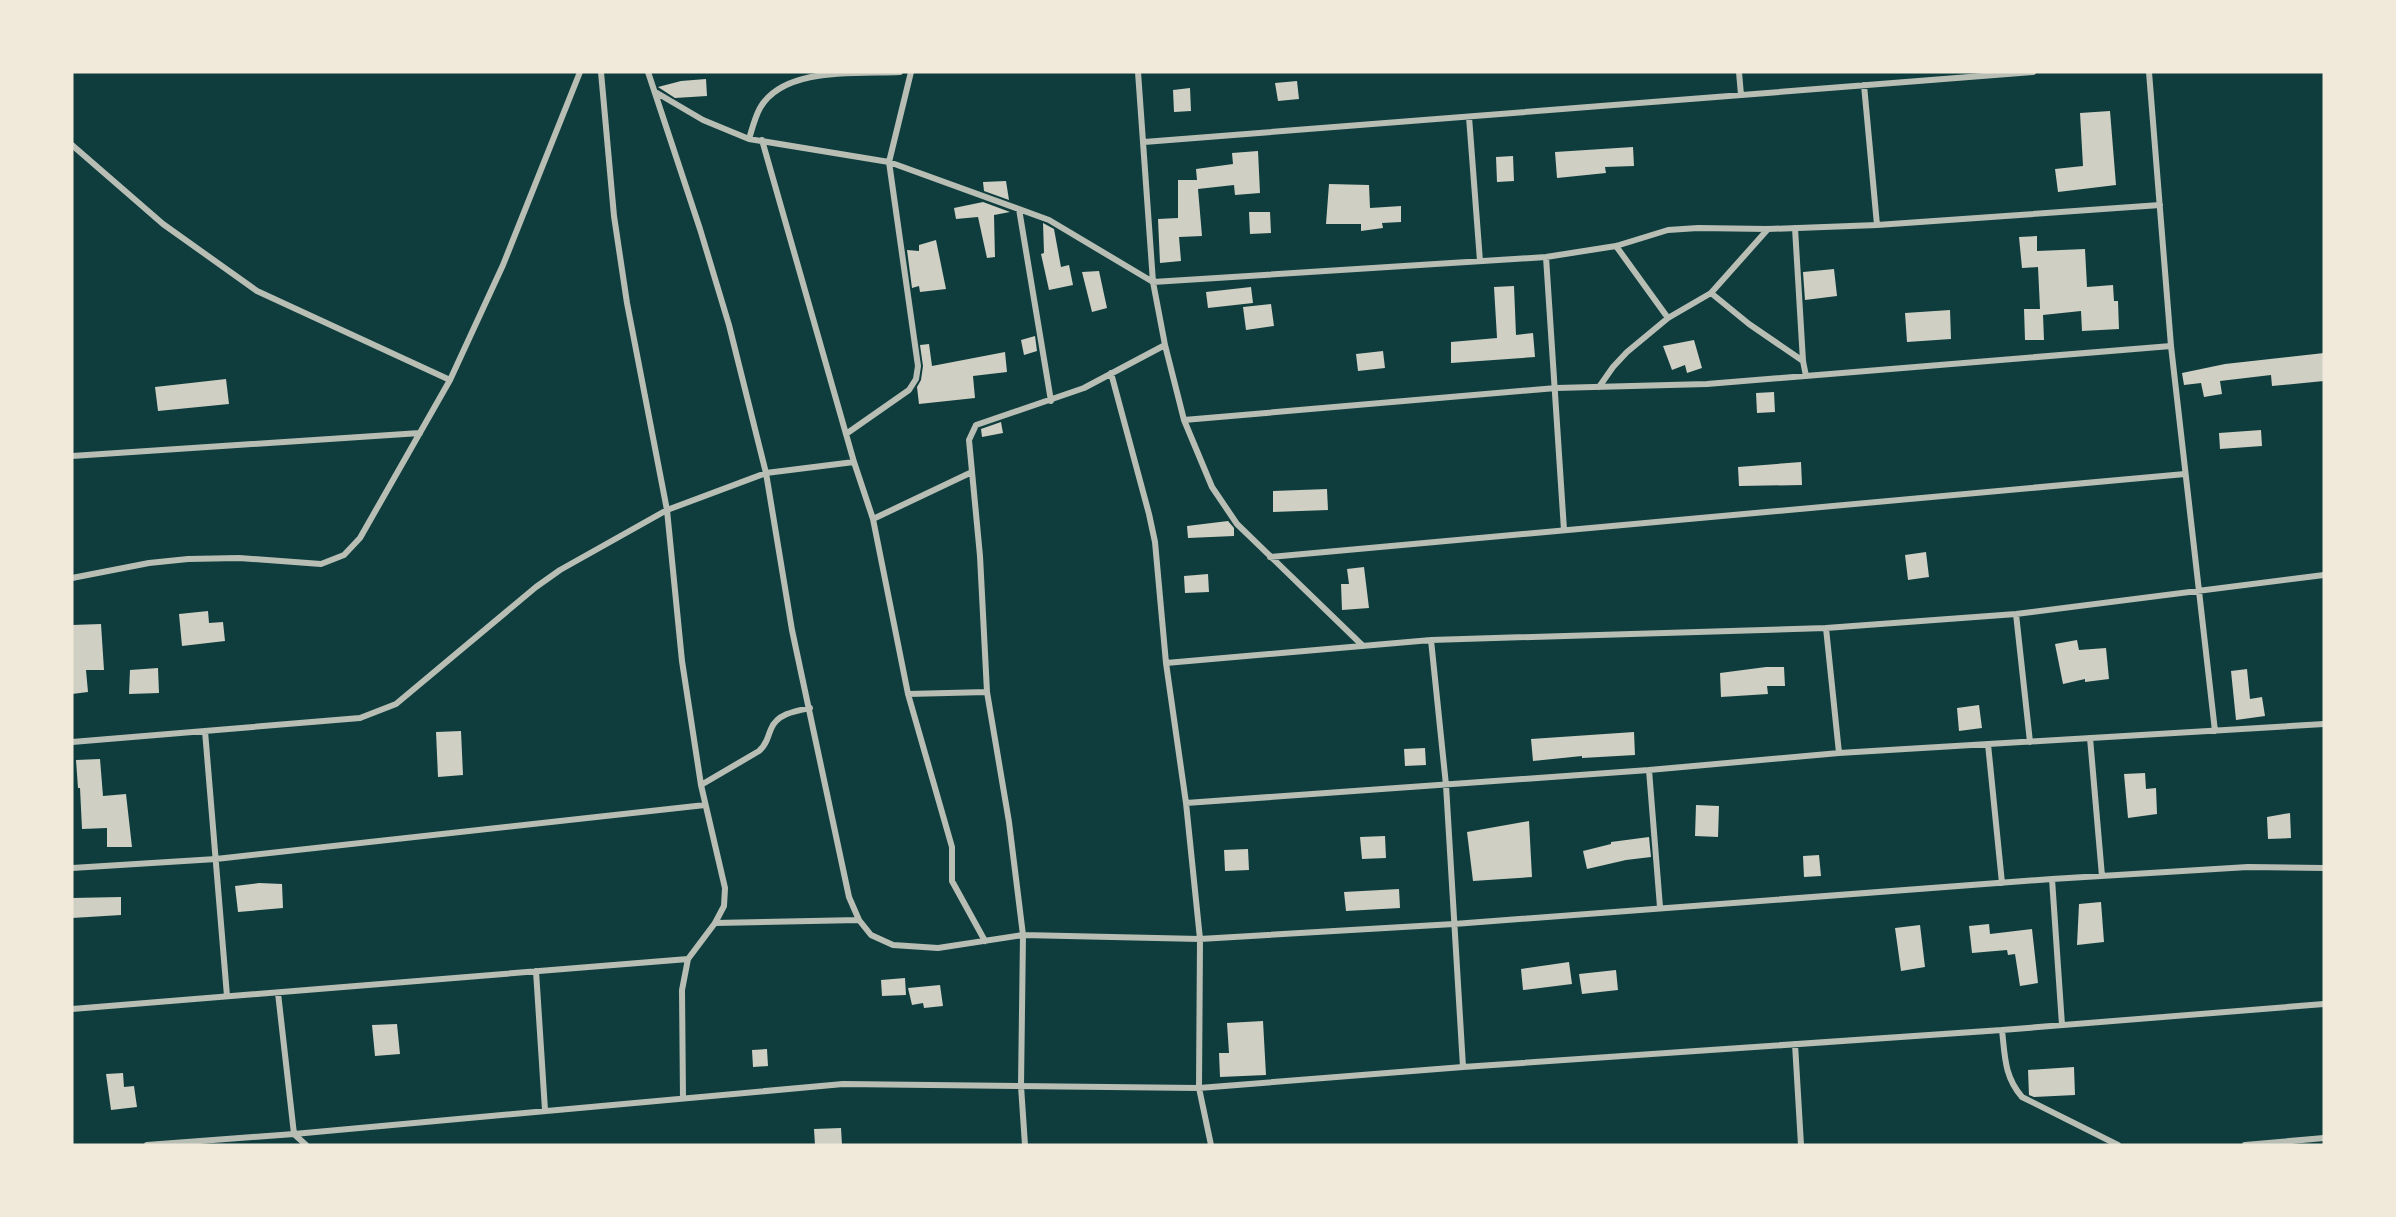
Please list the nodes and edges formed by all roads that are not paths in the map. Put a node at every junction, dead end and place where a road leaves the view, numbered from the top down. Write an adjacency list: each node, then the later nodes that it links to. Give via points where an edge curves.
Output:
1 (580, 72): 37 (street, via 503,265)
2 (601, 72): 49 (street, via 625,292)
3 (648, 72): 13 (street)
4 (900, 72): 10 (street)
5 (911, 72): 20 (street)
6 (1138, 72): 18 (street)
7 (1739, 72): 14 (street)
8 (2033, 72): 11 (street)
9 (2149, 72): 21 (street)
10 (881, 73): 16 (street, via 810,77 777,88 760,108)
11 (1959, 75): 12 (street)
12 (1864, 86): 14 (street); 23 (street)
13 (656, 93): 16 (street, via 703,120); 47 (street, via 729,325)
14 (1741, 95): 15 (street)
15 (1469, 117): 18 (street); 28 (street)
16 (749, 139): 17 (street)
17 (762, 140): 20 (street); 43 (street)
18 (1144, 142): 29 (street)
19 (72, 145): 37 (street, via 163,224 257,291)
20 (889, 162): 22 (street); 43 (street, via 918,366 916,379 909,390)
21 (2160, 206): 23 (street); 33 (street)
22 (1020, 209): 29 (street, via 1049,220); 40 (street)
23 (1877, 225): 24 (street)
24 (1796, 228): 25 (street); 34 (street)
25 (1768, 229): 26 (street, via 1668,230); 30 (street)
26 (1616, 246): 27 (street); 31 (street)
27 (1546, 257): 28 (street); 39 (street)
28 (1480, 261): 29 (street)
29 (1153, 282): 32 (street)
30 (1711, 293): 31 (street); 34 (street)
31 (1668, 318): 38 (street, via 1627,352)
32 (1165, 345): 35 (street); 41 (street)
33 (2171, 346): 36 (street); 48 (street)
34 (1803, 361): 36 (street)
35 (1110, 373): 40 (street); 60 (street, via 1155,542)
36 (1806, 376): 38 (street)
37 (450, 380): 42 (street)
38 (1599, 387): 39 (street)
39 (1556, 388): 41 (street); 51 (street)
40 (1051, 401): 46 (street, via 976,424 969,440)
41 (1185, 420): 52 (street, via 1212,487 1237,524)
42 (420, 433): 44 (street); 54 (street, via 360,537 344,555 321,564 188,559)
43 (846, 434): 45 (street)
44 (72, 456)
45 (854, 462): 47 (street); 50 (street)
46 (972, 472): 50 (street); 61 (street)
47 (766, 473): 49 (street); 63 (street, via 792,630)
48 (2185, 474): 51 (street); 55 (street)
49 (667, 510): 65 (street, via 536,587 396,704 360,718); 73 (street, via 682,661)
50 (873, 519): 62 (street)
51 (1564, 530): 52 (street)
52 (1270, 557): 59 (street)
53 (2324, 576): 55 (street)
54 (72, 578)
55 (2198, 590): 56 (street); 66 (street)
56 (2016, 614): 57 (street); 69 (street)
57 (1826, 628): 58 (street); 71 (street)
58 (1431, 640): 59 (street); 74 (street)
59 (1362, 645): 60 (street)
60 (1166, 663): 75 (street)
61 (987, 692): 62 (street); 87 (street)
62 (908, 694): 89 (street, via 952,847 952,881)
63 (810, 708): 73 (street, via 783,716 775,722 759,751); 84 (street, via 849,897)
64 (2324, 724): 66 (street)
65 (205, 731): 68 (street); 77 (street)
66 (2215, 731): 67 (street)
67 (2090, 738): 69 (street); 80 (street)
68 (72, 742)
69 (2030, 742): 70 (street)
70 (1988, 744): 71 (street); 82 (street)
71 (1839, 753): 72 (street)
72 (1649, 770): 74 (street); 83 (street)
73 (701, 785): 76 (street)
74 (1446, 785): 75 (street); 86 (street)
75 (1186, 803): 88 (street)
76 (705, 805): 77 (street); 85 (street, via 725,888 724,906)
77 (216, 859): 78 (street); 93 (street)
78 (72, 868)
79 (2324, 868): 80 (street, via 2248,867)
80 (2102, 876): 81 (street)
81 (2052, 879): 82 (street); 96 (street)
82 (2002, 883): 83 (street)
83 (1660, 907): 86 (street)
84 (859, 920): 85 (street); 89 (street, via 871,935 893,945 938,948)
85 (714, 923): 90 (street)
86 (1454, 924): 88 (street); 99 (street)
87 (1023, 936): 88 (street); 89 (street); 100 (street)
88 (1200, 939): 101 (street)
89 (985, 941)
90 (688, 959): 91 (street); 102 (street, via 682,990)
91 (536, 971): 92 (street); 103 (street)
92 (278, 993): 93 (street); 104 (street)
93 (227, 996): 95 (street)
94 (2324, 1004): 96 (street)
95 (72, 1009)
96 (2062, 1025): 97 (street)
97 (2002, 1030): 98 (street); 111 (street, via 2007,1070 2012,1086 2022,1097)
98 (1795, 1044): 99 (street); 110 (street)
99 (1463, 1067): 101 (street)
100 (1020, 1086): 101 (street); 102 (street, via 843,1084); 108 (street)
101 (1198, 1088): 109 (street)
102 (683, 1098): 103 (street)
103 (545, 1110): 104 (street)
104 (294, 1134): 106 (street); 107 (street)
105 (2324, 1138): 112 (street)
106 (147, 1145)
107 (306, 1145)
108 (1025, 1145)
109 (1210, 1145)
110 (1801, 1145)
111 (2118, 1145)
112 (2245, 1145)

